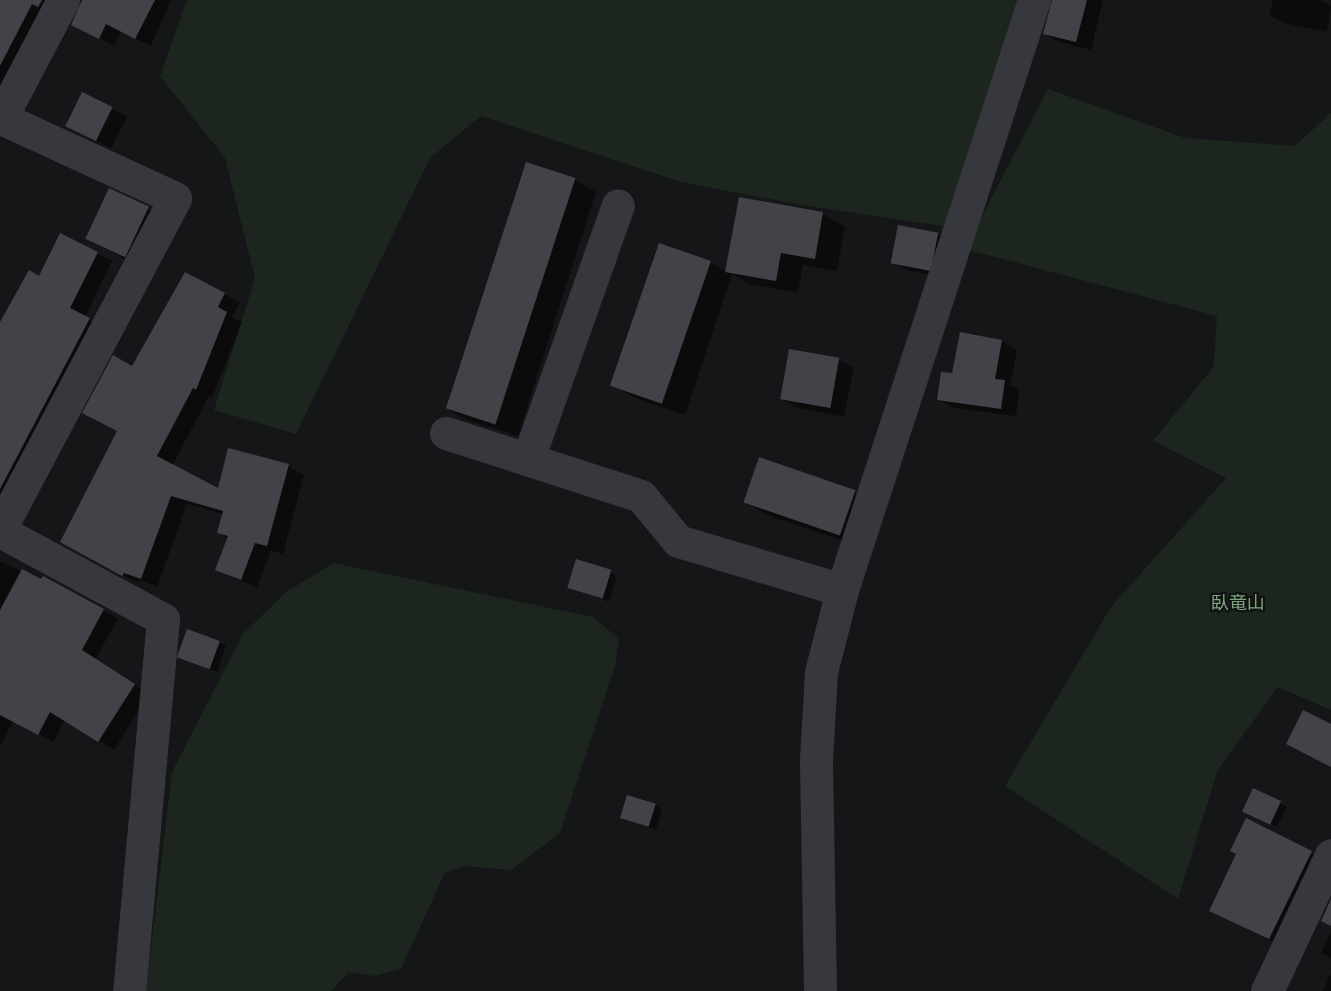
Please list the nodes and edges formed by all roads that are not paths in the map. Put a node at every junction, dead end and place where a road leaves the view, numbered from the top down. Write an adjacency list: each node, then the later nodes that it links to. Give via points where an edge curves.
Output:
1 (63, 0): 3 (street)
2 (1034, 0): 8 (street)
3 (0, 118): 7 (street, via 175,198)
4 (618, 205): 6 (street)
5 (446, 433): 6 (street)
6 (528, 459): 8 (street, via 641,496 678,541)
7 (2, 534): 10 (street, via 163,619)
8 (842, 590): 11 (street, via 821,672 816,759)
9 (1331, 855): 12 (street)
10 (129, 991)
11 (820, 991)
12 (1267, 991)

